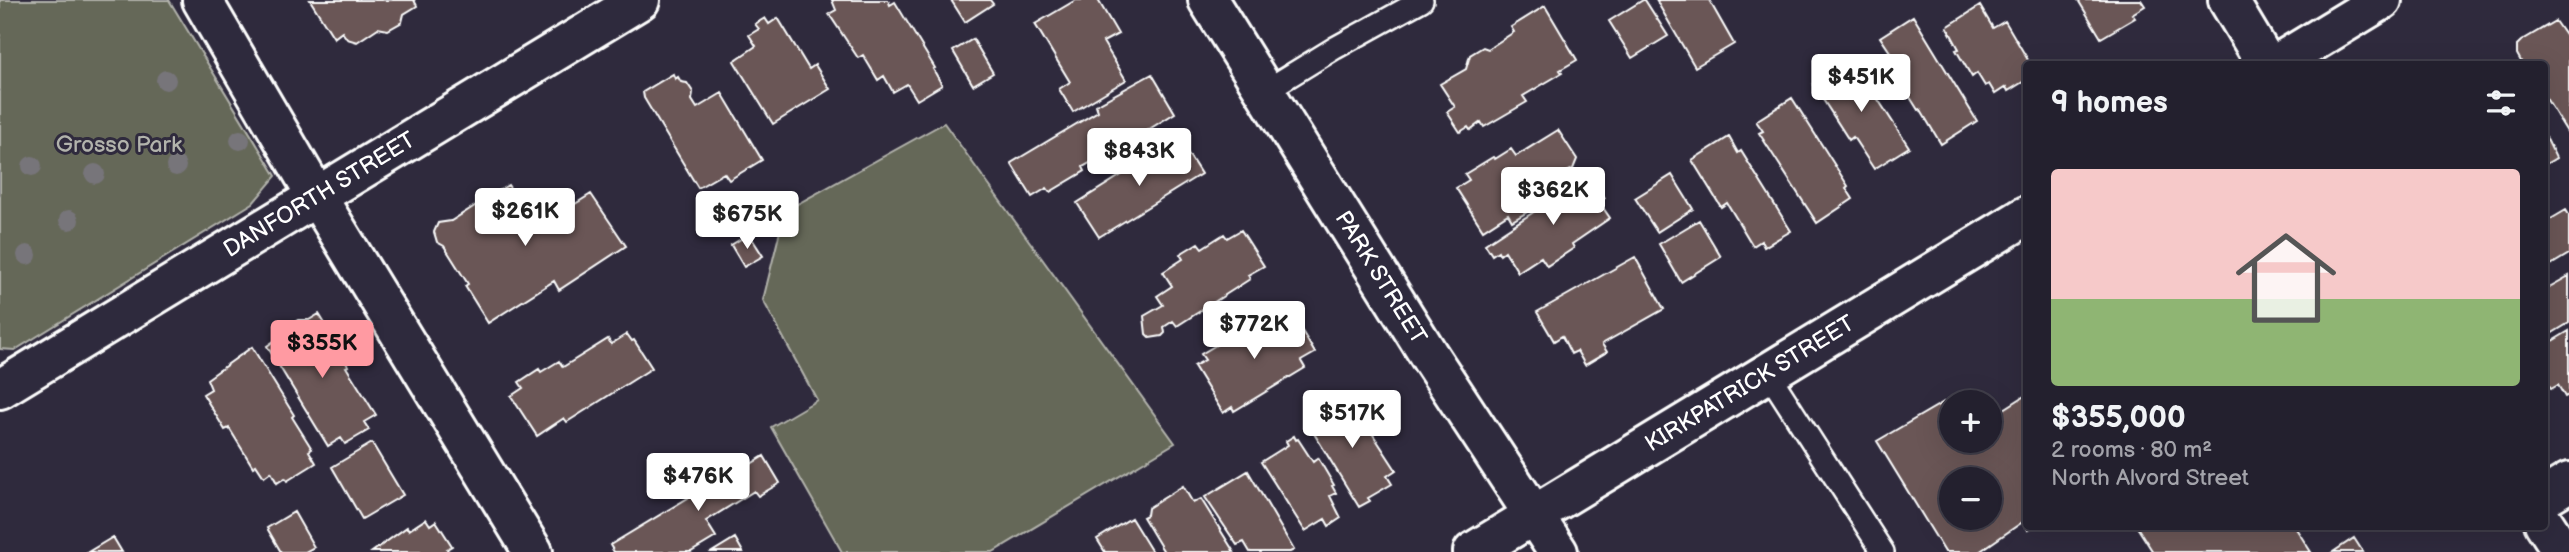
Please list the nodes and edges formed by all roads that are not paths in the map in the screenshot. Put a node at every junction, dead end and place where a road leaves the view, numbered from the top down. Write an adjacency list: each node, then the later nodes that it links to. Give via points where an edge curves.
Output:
1 (202, 0): 10 (street)
2 (640, 0): 10 (street, DANFORTH STREET)
3 (1208, 0): 9 (street, PARK STREET)
4 (1422, 0): 9 (lane)
5 (2228, 0): 7 (street)
6 (2382, 0): 8 (street)
7 (2265, 61)
8 (2282, 61)
9 (1265, 91): 16 (street, PARK STREET)
10 (317, 197): 13 (street, DANFORTH STREET); 18 (street)
11 (2023, 218): 12 (street, KIRKPATRICK STREET)
12 (1768, 373): 16 (street, KIRKPATRICK STREET); 21 (lane)
13 (0, 389)
14 (2569, 482): 15 (street)
15 (2548, 495)
16 (1534, 515): 19 (street, KIRKPATRICK STREET); 20 (street, PARK STREET)
17 (2548, 529): 22 (street)
18 (533, 552)
19 (1473, 552)
20 (1558, 552)
21 (1883, 552)
22 (2563, 552)

